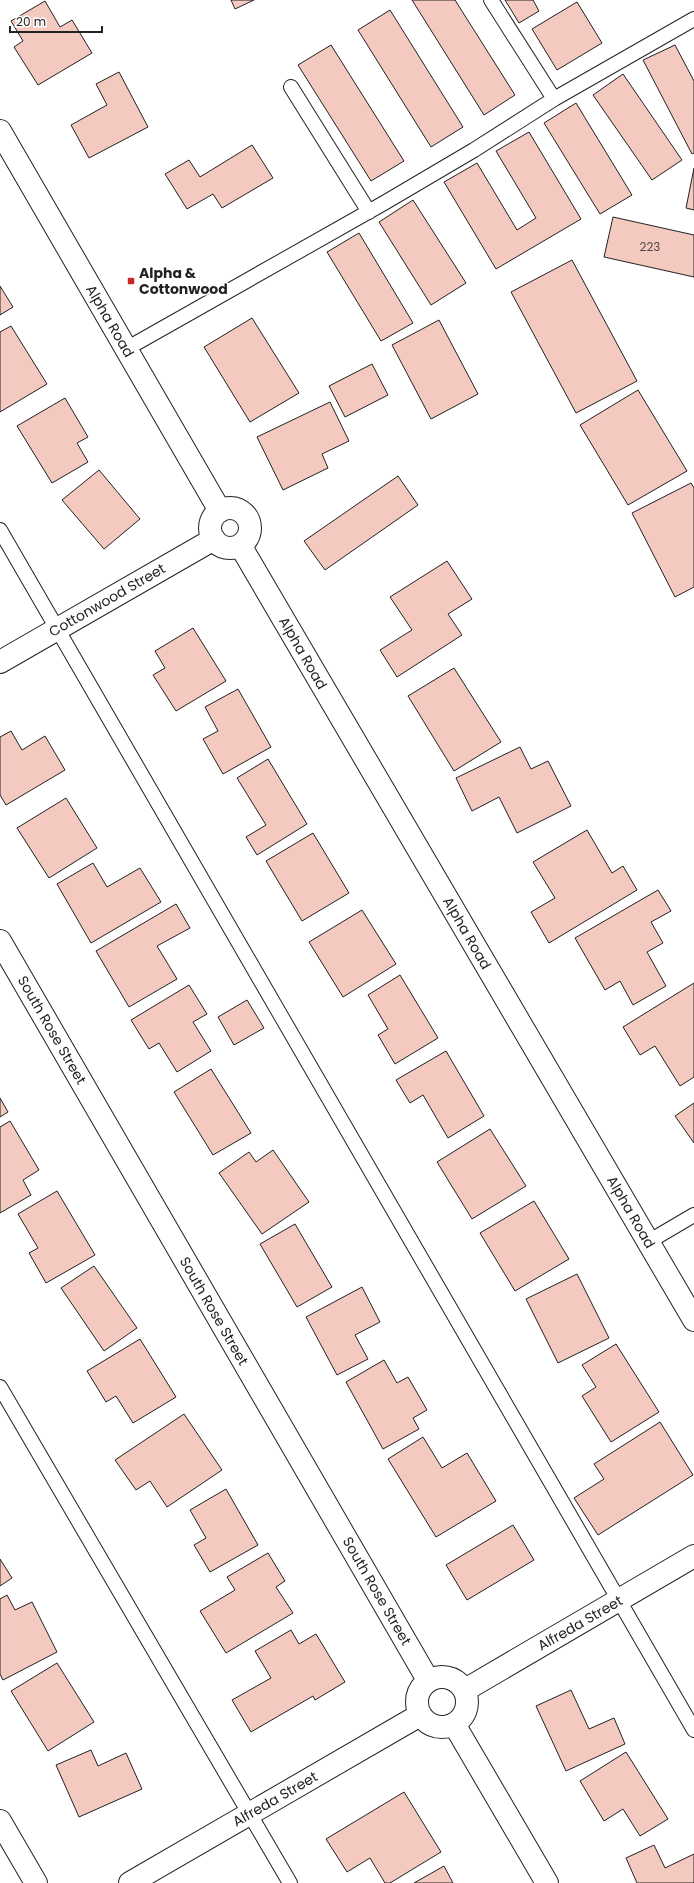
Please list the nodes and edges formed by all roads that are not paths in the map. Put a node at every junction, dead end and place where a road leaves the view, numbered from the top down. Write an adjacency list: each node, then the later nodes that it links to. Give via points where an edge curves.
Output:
1 (491, 0): 4 (lane)
2 (694, 19): 4 (lane)
3 (291, 87): 6 (lane)
4 (554, 99): 6 (lane)
5 (0, 131): 7 (street, Alpha Road)
6 (369, 212): 7 (lane)
7 (126, 349): 8 (street, Alpha Road)
8 (220, 511): 10 (street, via 211,520 210,527); 11 (street, via 232,508 247,518 250,530)
9 (0, 530): 12 (lane)
10 (214, 539): 11 (street, via 228,548); 12 (street, Cottonwood Street)
11 (240, 545): 16 (street, Alpha Road)
12 (57, 629): 13 (street, Cottonwood Street); 20 (lane)
13 (0, 662)
14 (0, 941): 21 (street, South Rose Street)
15 (694, 1215): 16 (lane)
16 (648, 1242): 17 (street, Alpha Road)
17 (694, 1320)
18 (0, 1387): 26 (lane)
19 (694, 1556): 20 (street, Alfreda Street)
20 (619, 1600): 22 (street, Alfreda Street); 25 (lane)
21 (428, 1680): 22 (street, via 436,1677 453,1678); 23 (street, via 416,1700)
22 (465, 1690): 24 (street, via 468,1705 465,1713)
23 (420, 1715): 24 (street, via 432,1725 447,1727); 26 (street, Alfreda Street)
24 (454, 1724): 31 (street)
25 (694, 1730)
26 (250, 1814): 29 (street, Alfreda Street); 30 (lane)
27 (0, 1821): 28 (street)
28 (36, 1883)
29 (130, 1883)
30 (290, 1883)
31 (547, 1883)

